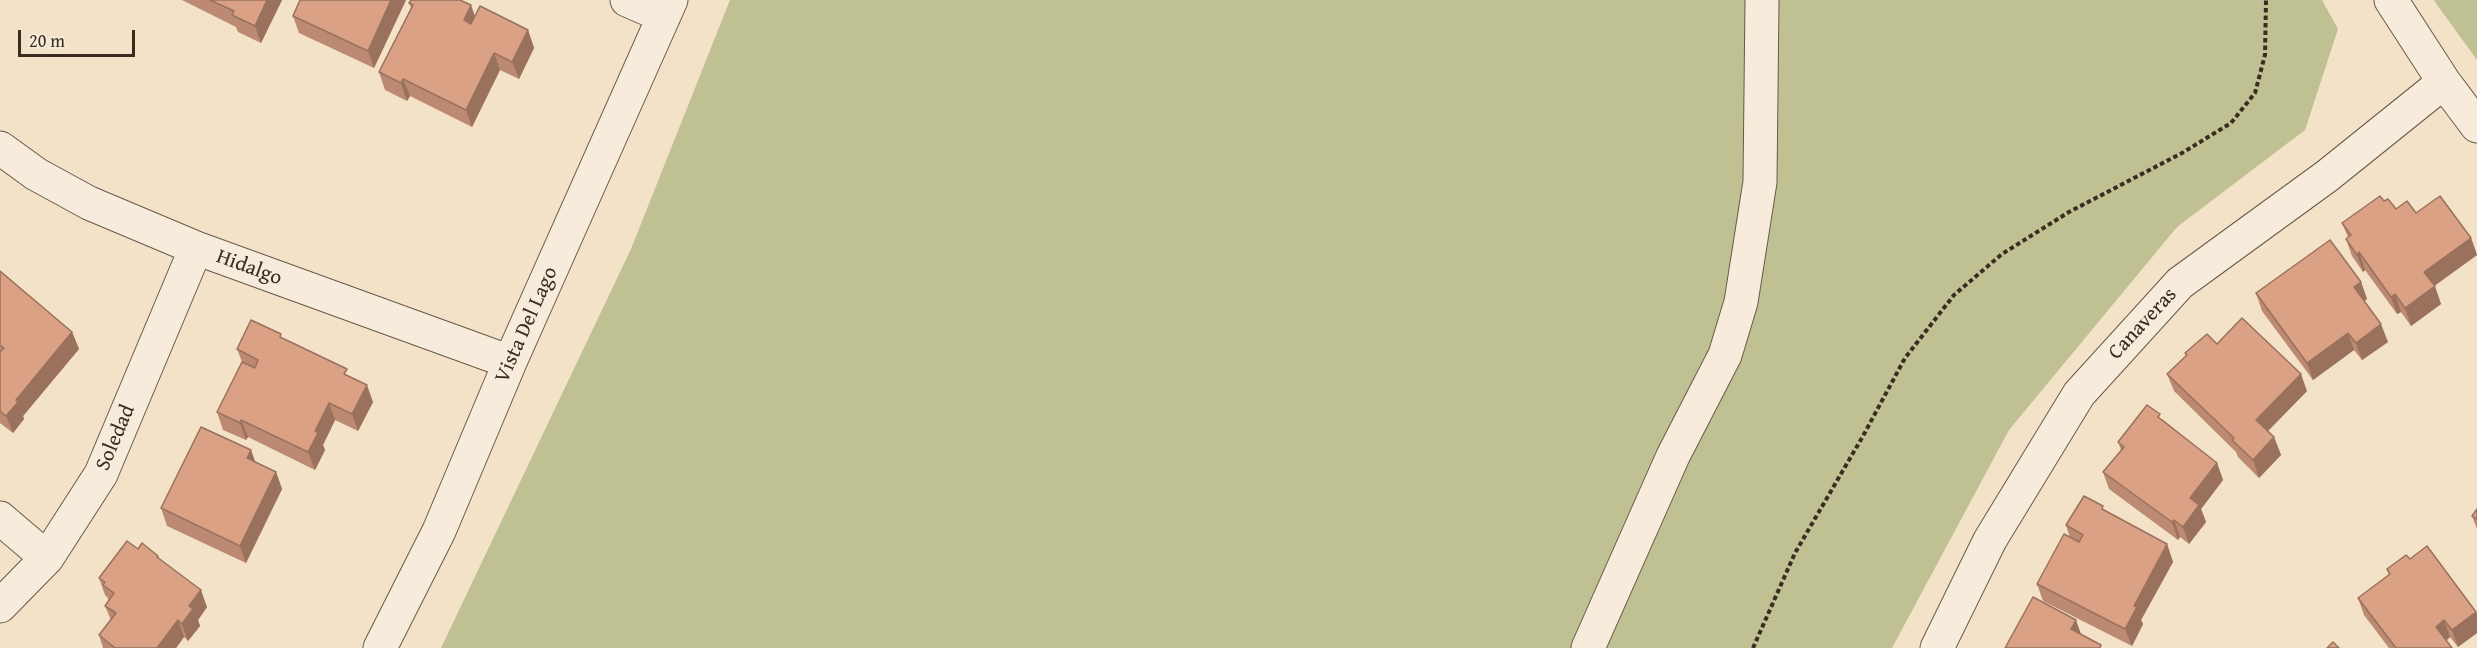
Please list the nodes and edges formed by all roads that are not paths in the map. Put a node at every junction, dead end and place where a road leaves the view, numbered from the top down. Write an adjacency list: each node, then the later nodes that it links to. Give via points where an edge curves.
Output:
1 (627, 0): 4 (street)
2 (1762, 0): 14 (street, via 1760,182 1741,302 1725,355 1672,456)
3 (2391, 0): 5 (street)
4 (668, 8): 9 (street, Vista Del Lago)
5 (2444, 82): 6 (street); 15 (street, Canaveras, via 2327,176 2180,284 2079,394 1990,540)
6 (2477, 126)
7 (0, 148): 8 (street, Hidalgo, via 36,174 89,203)
8 (196, 248): 9 (street, Hidalgo); 11 (street, Soledad, via 101,474)
9 (510, 362): 13 (street, Vista Del Lago, via 438,531)
10 (0, 518): 11 (street)
11 (47, 558): 12 (street, Soledad)
12 (0, 606)
13 (380, 648)
14 (1588, 648)
15 (1937, 648)

